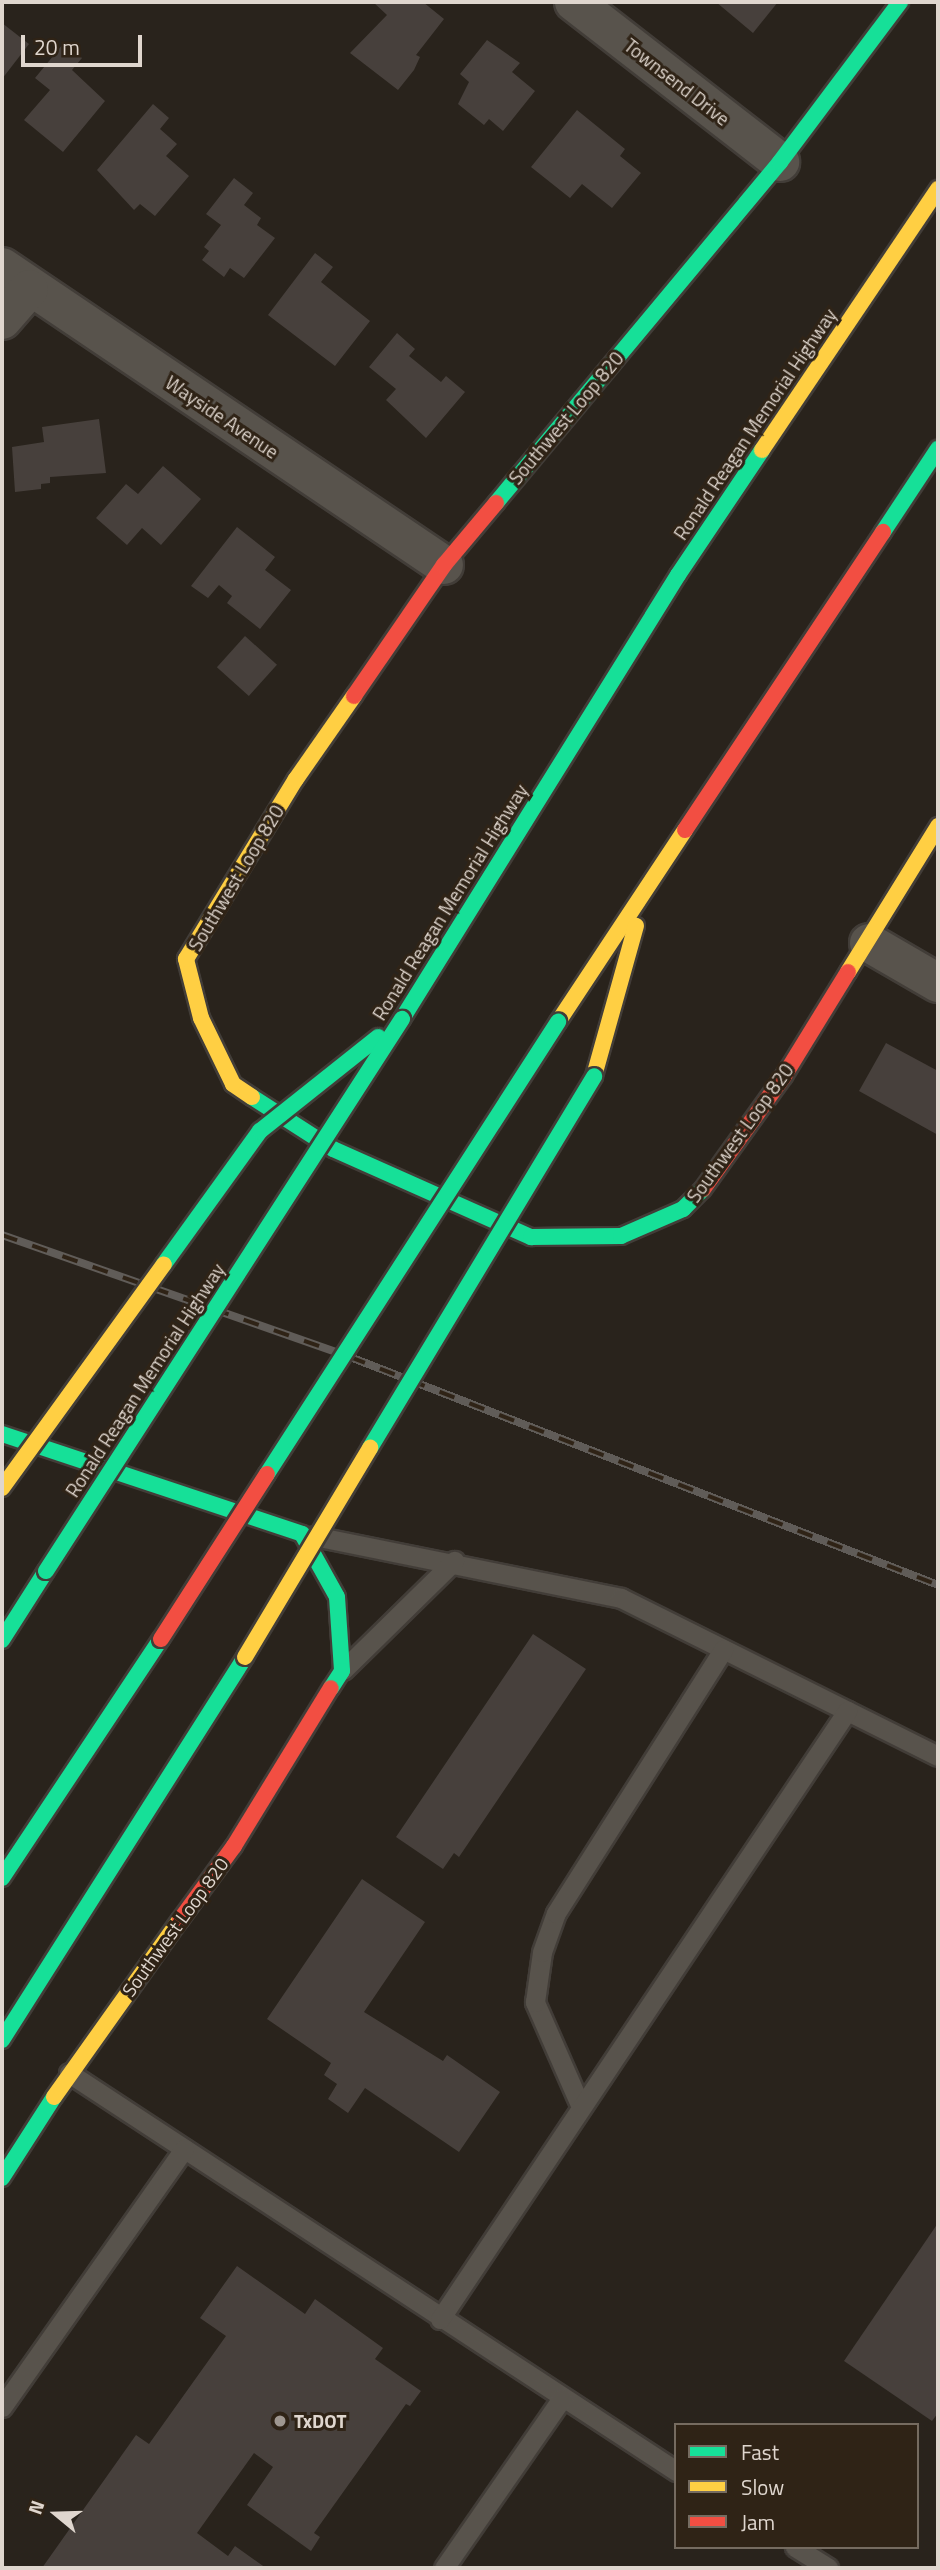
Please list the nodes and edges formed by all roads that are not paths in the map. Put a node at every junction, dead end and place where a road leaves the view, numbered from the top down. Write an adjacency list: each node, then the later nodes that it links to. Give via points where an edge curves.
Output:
1 (574, 2): 3 (street, Townsend Drive)
2 (900, 2): 3 (main road, Southwest Loop 820)
3 (780, 162): 8 (main road, Southwest Loop 820)
4 (938, 190): 13 (main road, Ronald Reagan Memorial Highway, via 678,575)
5 (15, 278): 6 (street); 8 (street, Wayside Avenue)
6 (2, 320)
7 (938, 449): 10 (main road)
8 (444, 565): 11 (main road, Southwest Loop 820, via 296,779 186,959 201,1018 233,1084 333,1149 531,1237 621,1237 683,1209 699,1194 784,1076)
9 (938, 826): 11 (main road, Southwest Loop 820)
10 (644, 895): 23 (main road, bridge); 24 (main road, bridge, via 594,1076 246,1657)
11 (869, 943): 12 (street)
12 (938, 982)
13 (402, 1019): 15 (main road, bridge, via 260,1131); 18 (main road, Ronald Reagan Memorial Highway, bridge)
14 (2, 1433): 16 (main road)
15 (2, 1488)
16 (302, 1534): 17 (lane); 20 (main road, via 337,1597)
17 (454, 1561): 19 (lane, via 621,1598); 20 (lane, Southwest Loop 820)
18 (2, 1640)
19 (723, 1650): 21 (lane); 26 (lane, via 556,1913 542,1952 535,2001)
20 (342, 1671): 25 (main road, Southwest Loop 820, via 234,1846)
21 (848, 1711): 22 (lane); 26 (lane)
22 (938, 1756)
23 (2, 1878)
24 (2, 2040)
25 (69, 2073): 27 (lane); 28 (main road, Southwest Loop 820)
26 (581, 2107): 29 (lane)
27 (184, 2149): 29 (lane); 31 (lane)
28 (2, 2178)
29 (440, 2319): 30 (lane)
30 (562, 2398): 32 (lane); 34 (lane)
31 (2, 2407)
32 (674, 2470)
33 (798, 2549): 35 (lane)
34 (444, 2568)
35 (828, 2568)

